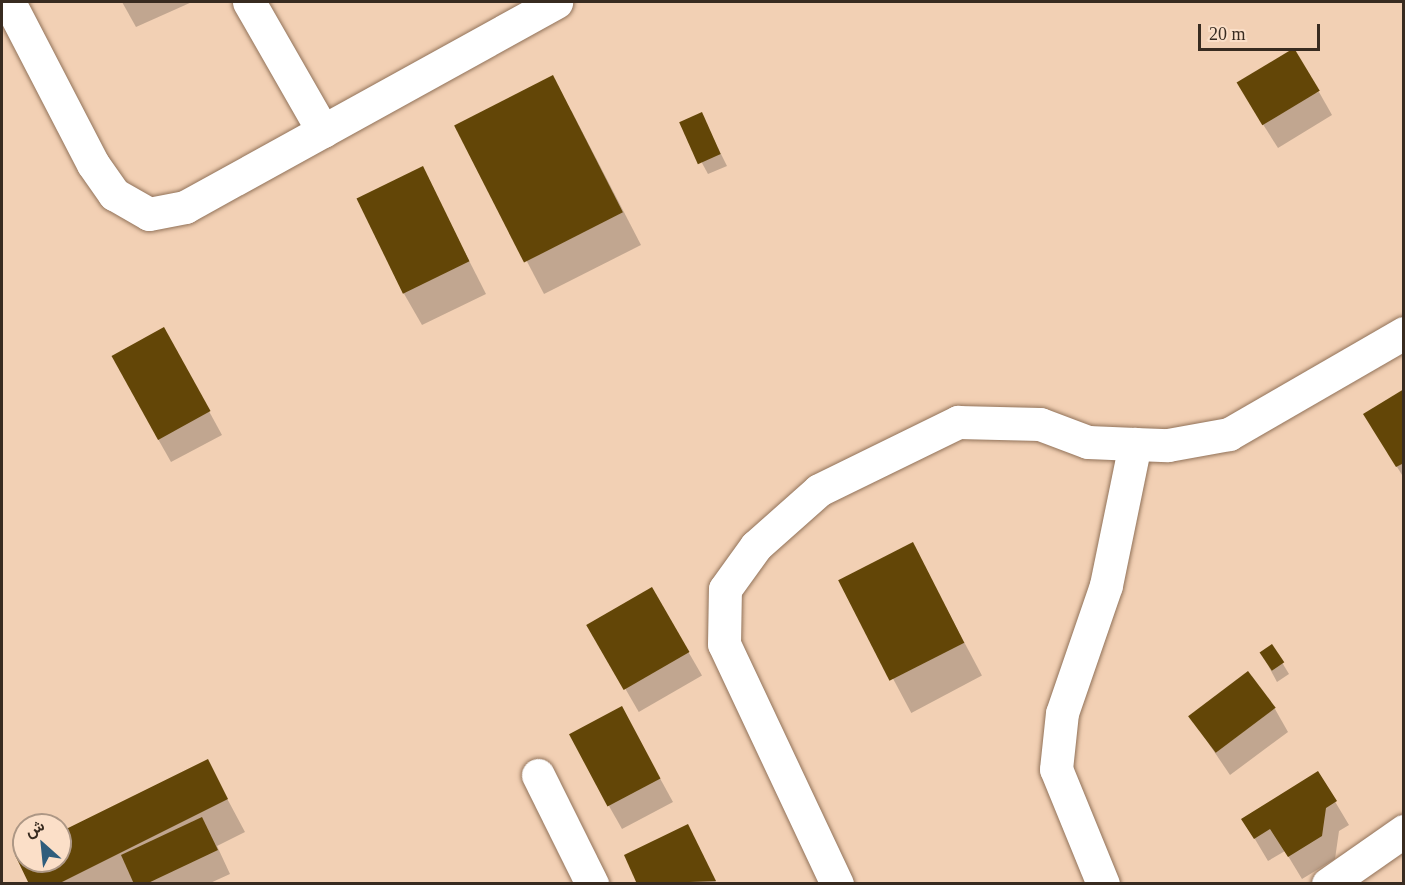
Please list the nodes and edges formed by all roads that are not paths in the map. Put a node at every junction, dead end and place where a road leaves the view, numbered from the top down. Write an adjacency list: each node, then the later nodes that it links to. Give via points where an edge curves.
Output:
1 (9, 2): 4 (street, via 93,164 114,194 149,214 185,207)
2 (249, 2): 4 (street)
3 (556, 2): 4 (street)
4 (323, 131)
5 (1404, 333): 6 (street, via 1228,435 1168,445)
6 (1136, 444): 10 (street, via 1088,442 1040,424 958,422 819,490 756,546 725,589 724,644); 11 (street, via 1106,585 1062,713 1056,769)
7 (538, 775): 9 (street)
8 (1404, 831): 12 (street)
9 (592, 884)
10 (837, 884)
11 (1103, 884)
12 (1328, 884)

